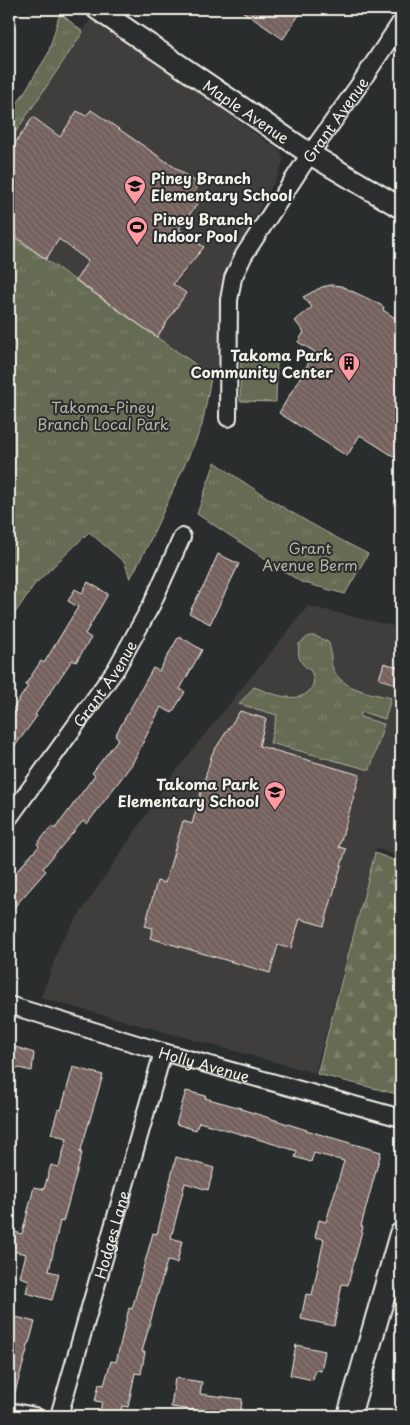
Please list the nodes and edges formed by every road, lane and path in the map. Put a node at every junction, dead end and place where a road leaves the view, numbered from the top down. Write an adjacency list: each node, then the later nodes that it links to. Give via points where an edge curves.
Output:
1 (96, 9): 3 (street, Maple Avenue)
2 (401, 22): 3 (street, Grant Avenue, via 360,86)
3 (310, 154): 4 (street, Maple Avenue); 5 (street, Grant Avenue, via 262,226 233,278)
4 (401, 208)
5 (228, 418)
6 (182, 537): 7 (street, Grant Avenue, via 152,604 116,669)
7 (9, 818)
8 (9, 1005): 9 (street, Holly Avenue)
9 (163, 1052): 10 (street, Holly Avenue); 14 (street, Hodges Lane)
10 (401, 1118)
11 (401, 1234): 15 (main road)
12 (9, 1412): 13 (street)
13 (35, 1416)
14 (59, 1416)
15 (349, 1416)

